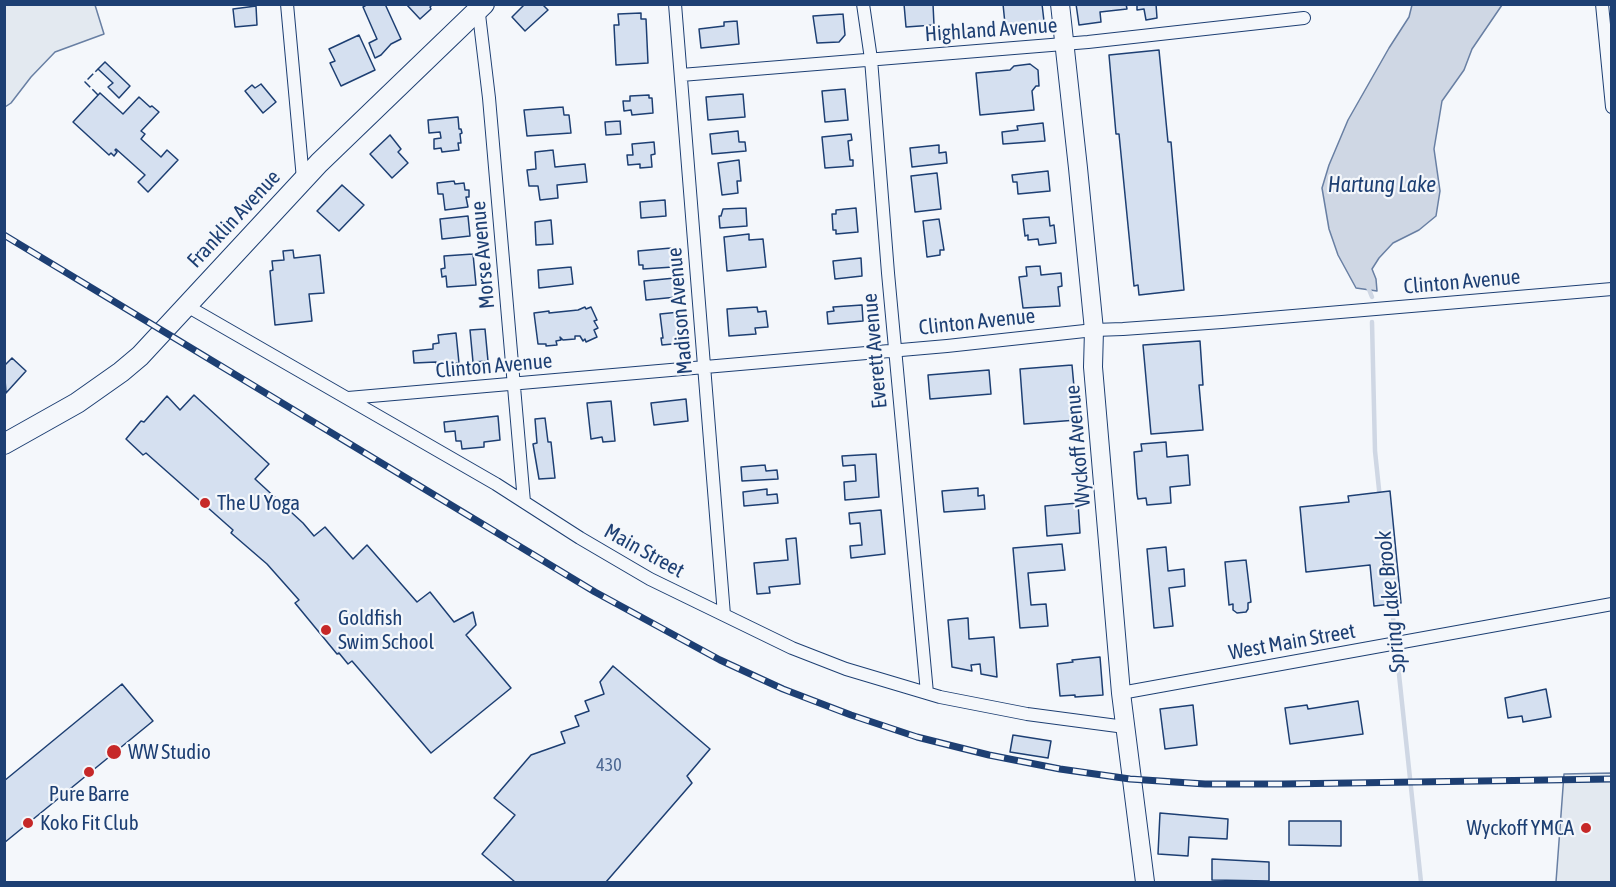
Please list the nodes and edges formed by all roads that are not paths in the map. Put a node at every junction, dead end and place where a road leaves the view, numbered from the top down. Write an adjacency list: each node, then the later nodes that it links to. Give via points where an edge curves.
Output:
1 (286, 4): 12 (street)
2 (675, 4): 10 (street, Madison Avenue)
3 (863, 4): 9 (street, Everett Avenue)
4 (1060, 4): 8 (main road, Wyckoff Avenue)
5 (1602, 4): 11 (street)
6 (480, 6): 12 (main road, Franklin Avenue); 18 (street, Morse Avenue)
7 (1304, 18): 8 (street, Highland Avenue)
8 (1065, 44): 9 (street, Highland Avenue); 15 (main road, Wyckoff Avenue)
9 (871, 59): 10 (street, Highland Avenue); 16 (street, Everett Avenue)
10 (681, 75): 17 (street, Madison Avenue)
11 (1611, 107)
12 (303, 179): 14 (main road, Franklin Avenue)
13 (1611, 289): 15 (street, Clinton Avenue)
14 (187, 306): 19 (street, Main Street); 20 (main road, Franklin Avenue, via 121,372 77,404)
15 (1094, 330): 16 (street, Clinton Avenue); 25 (main road, Wyckoff Avenue, via 1093,367)
16 (895, 351): 17 (street, Clinton Avenue); 24 (street, Everett Avenue)
17 (704, 367): 18 (street, Clinton Avenue); 23 (street, Madison Avenue)
18 (514, 384): 19 (street, Clinton Avenue); 21 (street, Morse Avenue)
19 (348, 398): 21 (street, Main Street)
20 (4, 444)
21 (524, 502): 23 (street, Main Street, via 651,579)
22 (1611, 604): 25 (street, West Main Street)
23 (724, 615): 24 (street, Main Street, via 846,669)
24 (927, 693): 26 (street, Main Street, via 1026,714)
25 (1121, 693): 26 (main road, Wyckoff Avenue)
26 (1125, 727): 27 (main road, Wyckoff Avenue)
27 (1145, 882)

